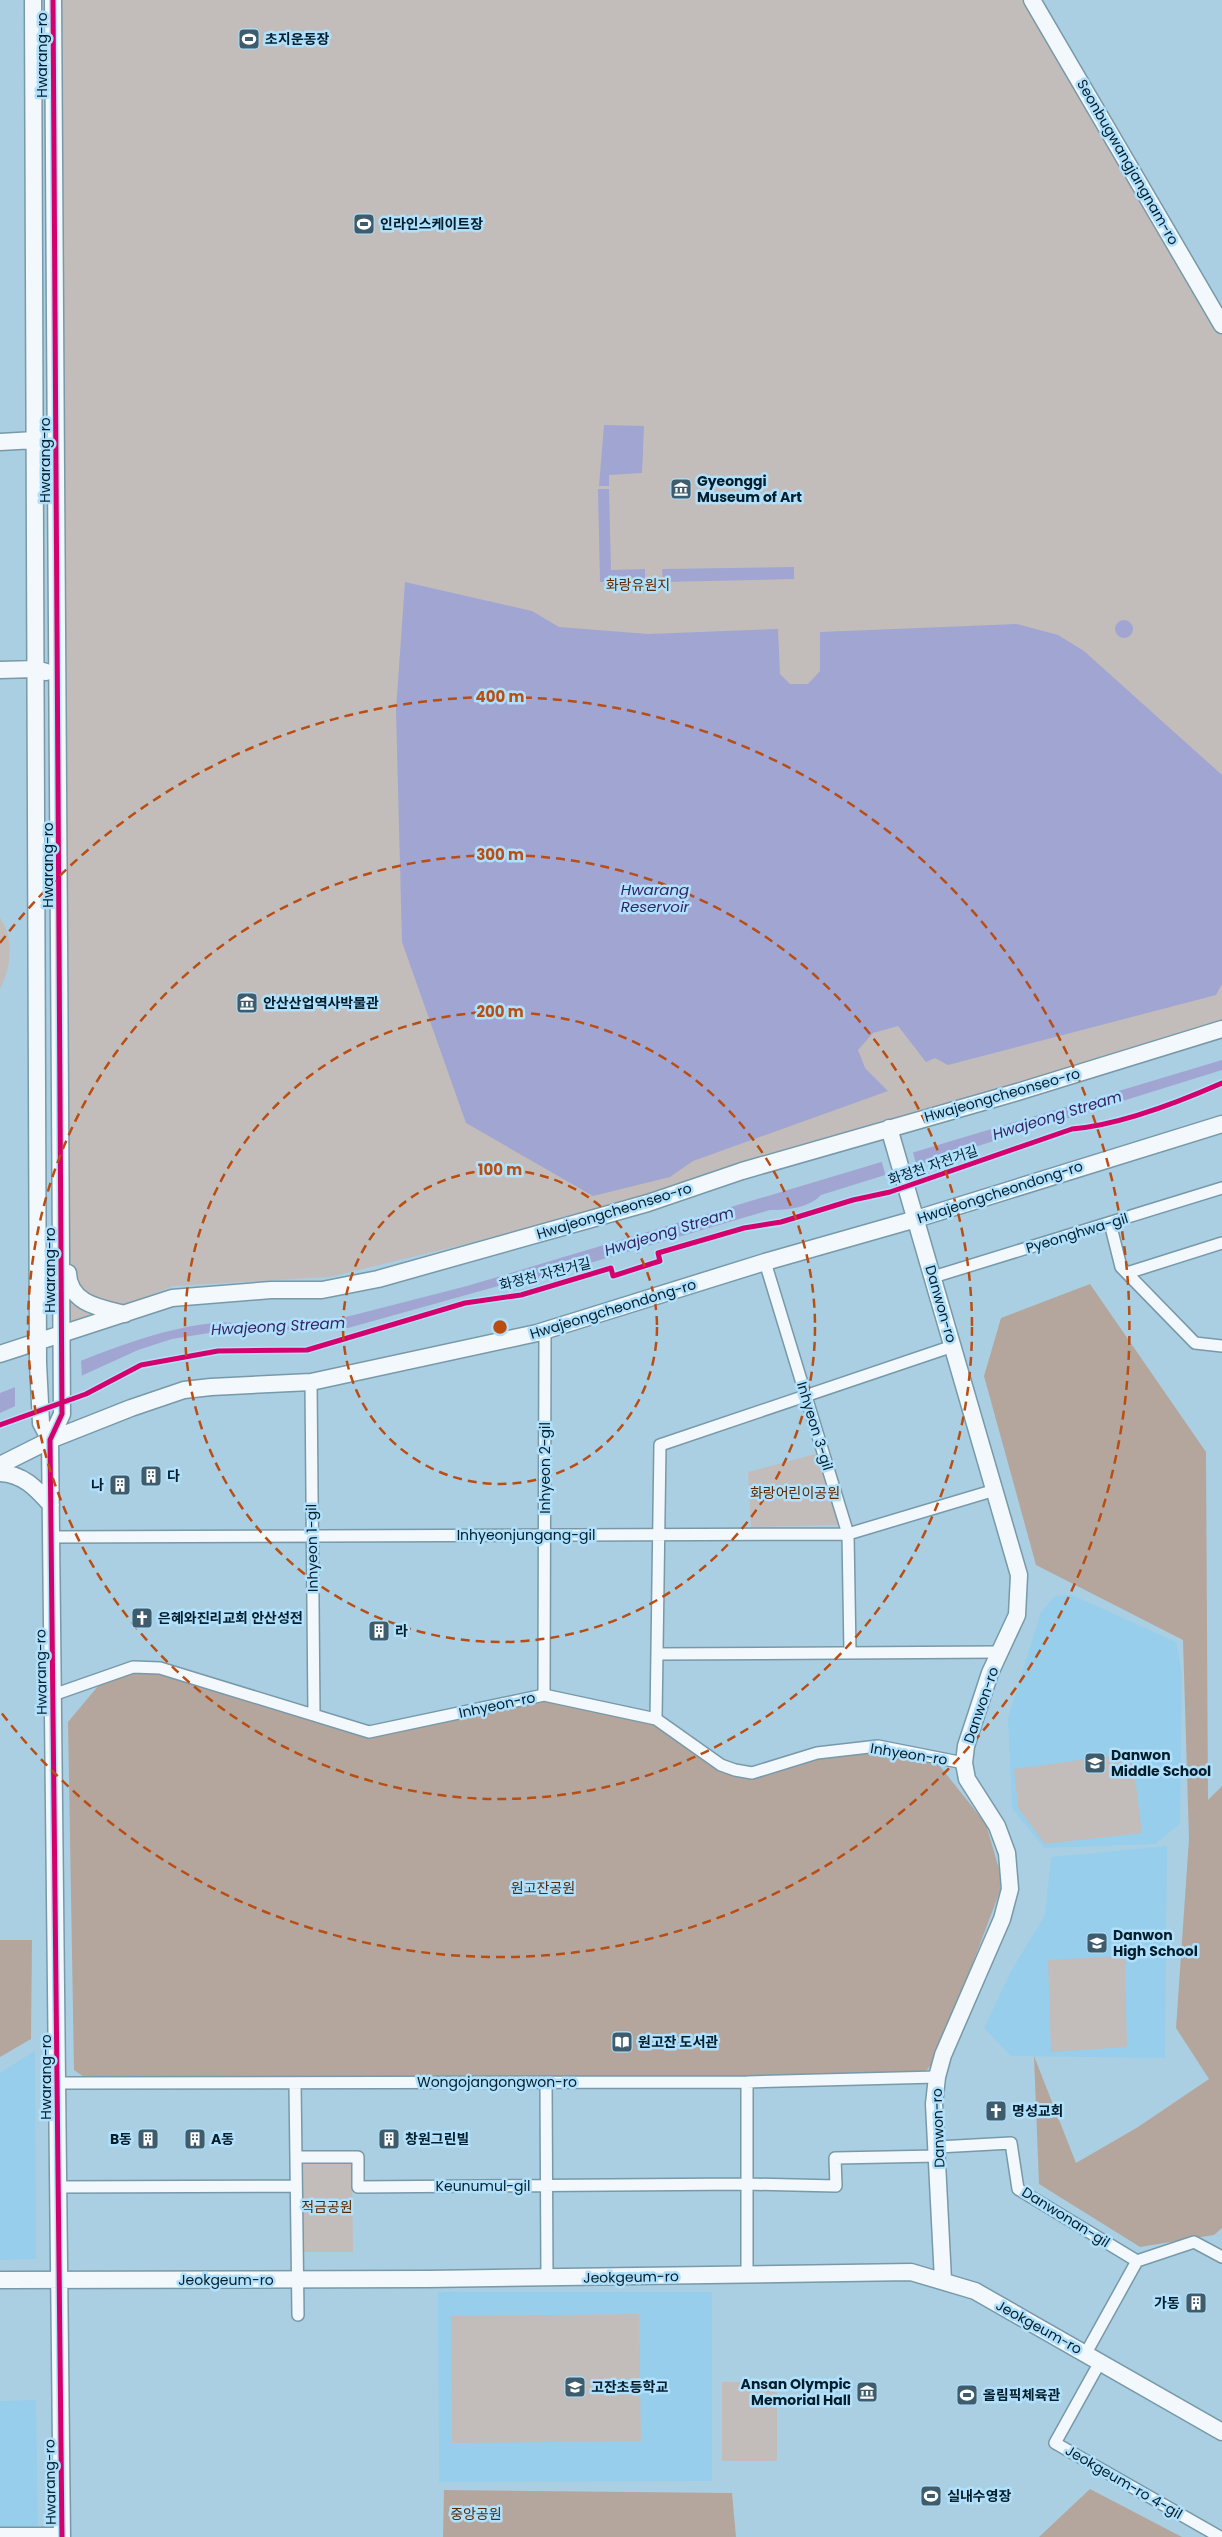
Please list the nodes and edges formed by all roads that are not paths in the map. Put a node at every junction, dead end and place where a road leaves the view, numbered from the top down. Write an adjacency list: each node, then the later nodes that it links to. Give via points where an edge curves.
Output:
1 (33, 0): 7 (street, Hwarang-ro)
2 (53, 0): 5 (street, Hwarang-ro)
3 (58, 0): 5 (street)
4 (1032, 0): 6 (street, Seonbugwangjangnam-ro)
5 (53, 33): 11 (street, Hwarang-ro)
6 (1222, 325)
7 (35, 440): 8 (street); 10 (street, Hwarang-ro)
8 (0, 442)
9 (0, 670): 10 (street)
10 (36, 675): 11 (street); 12 (street); 27 (street, Hwarang-ro)
11 (58, 676): 19 (street, Hwarang-ro)
12 (0, 681)
13 (1222, 1029): 15 (street, Hwajeongcheonseo-ro)
14 (1222, 1124): 17 (street, Hwajeongcheondong-ro)
15 (890, 1134): 17 (street, Danwon-ro); 24 (street, Hwajeongcheonseo-ro, via 742,1170 648,1203 378,1279 322,1290 271,1290 172,1298)
16 (1222, 1188): 18 (street, Pyeonghwa-gil)
17 (916, 1219): 21 (street, Hwajeongcheondong-ro); 23 (street, Danwon-ro)
18 (1110, 1223): 22 (street, via 1121,1267); 23 (street, Pyeonghwa-gil)
19 (62, 1237): 24 (street, via 73,1293 90,1305); 26 (street, Hwarang-ro)
20 (1222, 1243): 22 (street)
21 (765, 1262): 25 (street, Hwajeongcheondong-ro); 32 (street, Inhyeon 3-gil)
22 (1127, 1273): 29 (street, via 1195,1343)
23 (932, 1277): 28 (street, Danwon-ro)
24 (125, 1314): 26 (street, Hwajeongcheonseo-ro)
25 (545, 1330): 31 (street, Hwajeongcheondong-ro); 39 (street, Inhyeon 2-gil)
26 (62, 1335): 27 (street, Hwajeongcheonseo-ro); 33 (street, Hwarang-ro, via 62,1414)
27 (39, 1343): 30 (street, Hwajeongcheonseo-ro); 33 (street, Hwarang-ro, via 41,1423)
28 (953, 1346): 32 (street); 36 (street, Danwon-ro)
29 (1222, 1346)
30 (0, 1354)
31 (311, 1382): 33 (street, Hwajeongcheondong-ro, via 184,1390); 42 (street, Inhyeon 1-gil)
32 (806, 1396): 38 (street, Inhyeon 3-gil); 40 (street, via 660,1445)
33 (50, 1440): 34 (street, Hwajeongcheondong-ro); 37 (street, Hwarang-ro)
34 (0, 1465)
35 (0, 1473): 37 (street, via 13,1474 33,1485)
36 (995, 1490): 38 (street, Inhyeonjungang-gil); 43 (street, Danwon-ro, via 1019,1575 1017,1615)
37 (51, 1505): 41 (street, Hwarang-ro)
38 (848, 1534): 40 (street, Inhyeonjungang-gil); 44 (street, Inhyeon 3-gil)
39 (544, 1535): 40 (street, Inhyeonjungang-gil); 42 (street, Inhyeonjungang-gil); 47 (street, Inhyeon 2-gil)
40 (659, 1535): 45 (street)
41 (51, 1536): 42 (street, Inhyeonjungang-gil); 46 (street, Hwarang-ro)
42 (312, 1536): 48 (street, Inhyeon 1-gil)
43 (1000, 1652): 44 (street); 50 (street, Danwon-ro, via 969,1737)
44 (850, 1653): 45 (street)
45 (657, 1654): 49 (street)
46 (53, 1695): 48 (street, Inhyeon-ro, via 133,1667 160,1668); 55 (street, Hwarang-ro)
47 (544, 1695): 48 (street, Inhyeon-ro, via 369,1732); 49 (street, Inhyeon-ro)
48 (314, 1715)
49 (656, 1719): 50 (street, Inhyeon-ro, via 721,1765 752,1772 817,1753 871,1746)
50 (964, 1763): 51 (street, Danwon-ro, via 967,1779 997,1826 1007,1853 1010,1889 1002,1919)
51 (937, 2077): 54 (street, Wongojangongwon-ro); 56 (street, Danwon-ro, via 934,2104)
52 (295, 2082): 53 (street, Wongojangongwon-ro); 55 (street, Wongojangongwon-ro); 57 (street)
53 (546, 2082): 54 (street, Wongojangongwon-ro); 60 (street)
54 (747, 2082): 58 (street)
55 (57, 2083): 61 (street, Hwarang-ro)
56 (938, 2151): 58 (street, Keunumul-gil, via 836,2158 836,2186); 63 (street, Danwonan-gil, via 1011,2143 1018,2189); 69 (street, Danwon-ro)
57 (296, 2157): 59 (street); 60 (street, Keunumul-gil, via 358,2157 358,2187)
58 (747, 2184): 60 (street, Keunumul-gil); 64 (street)
59 (296, 2186): 61 (street); 68 (street)
60 (546, 2186): 65 (street)
61 (58, 2188): 67 (street, Hwarang-ro)
62 (1222, 2257): 63 (street, via 1194,2242)
63 (1137, 2261): 71 (street)
64 (747, 2276): 65 (street, Jeokgeum-ro); 69 (street, Jeokgeum-ro, via 910,2272)
65 (547, 2278): 68 (street, Jeokgeum-ro)
66 (0, 2280): 67 (street, Jeokgeum-ro)
67 (59, 2280): 68 (street, Jeokgeum-ro); 75 (street, Hwarang-ro)
68 (298, 2280): 70 (street)
69 (943, 2280): 71 (street, Jeokgeum-ro, via 975,2291)
70 (298, 2315)
71 (1086, 2353): 72 (street, Jeokgeum-ro)
72 (1100, 2362): 73 (street, Jeokgeum-ro); 76 (street, Jeokgeum-ro 4-gil, via 1056,2443)
73 (1222, 2432)
74 (0, 2536): 75 (street)
75 (62, 2537)
76 (1220, 2537)

